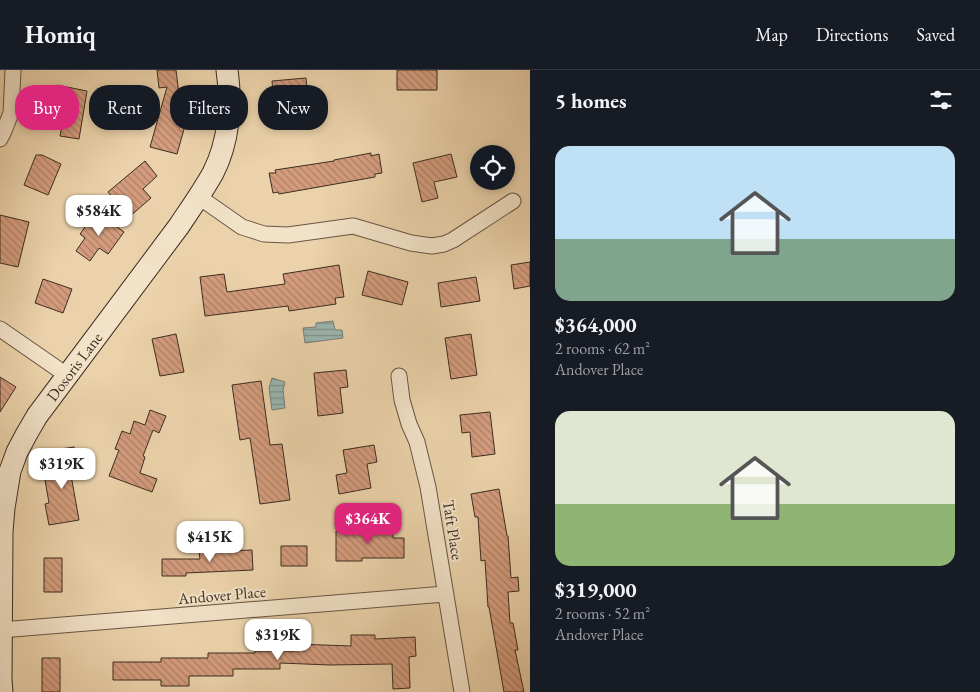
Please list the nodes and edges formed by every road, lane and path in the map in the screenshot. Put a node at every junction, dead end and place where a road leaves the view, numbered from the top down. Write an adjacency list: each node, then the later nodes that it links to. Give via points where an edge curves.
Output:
1 (13, 70): 3 (street, via 11,113)
2 (227, 70): 4 (street, Dosoris Lane, via 230,85 226,139 214,172)
3 (0, 139)
4 (199, 197): 5 (street, via 242,227 264,234 288,235 353,226 432,246 453,240); 7 (street, Dosoris Lane)
5 (513, 201)
6 (0, 329): 7 (street)
7 (68, 376): 10 (street, Dosoris Lane, via 37,416 10,471 2,532)
8 (399, 376): 9 (street, Taft Place, via 402,400 428,487)
9 (445, 594): 10 (street, Andover Place); 12 (street, Taft Place)
10 (1, 630): 11 (street, Dosoris Lane)
11 (2, 692)
12 (462, 692)

